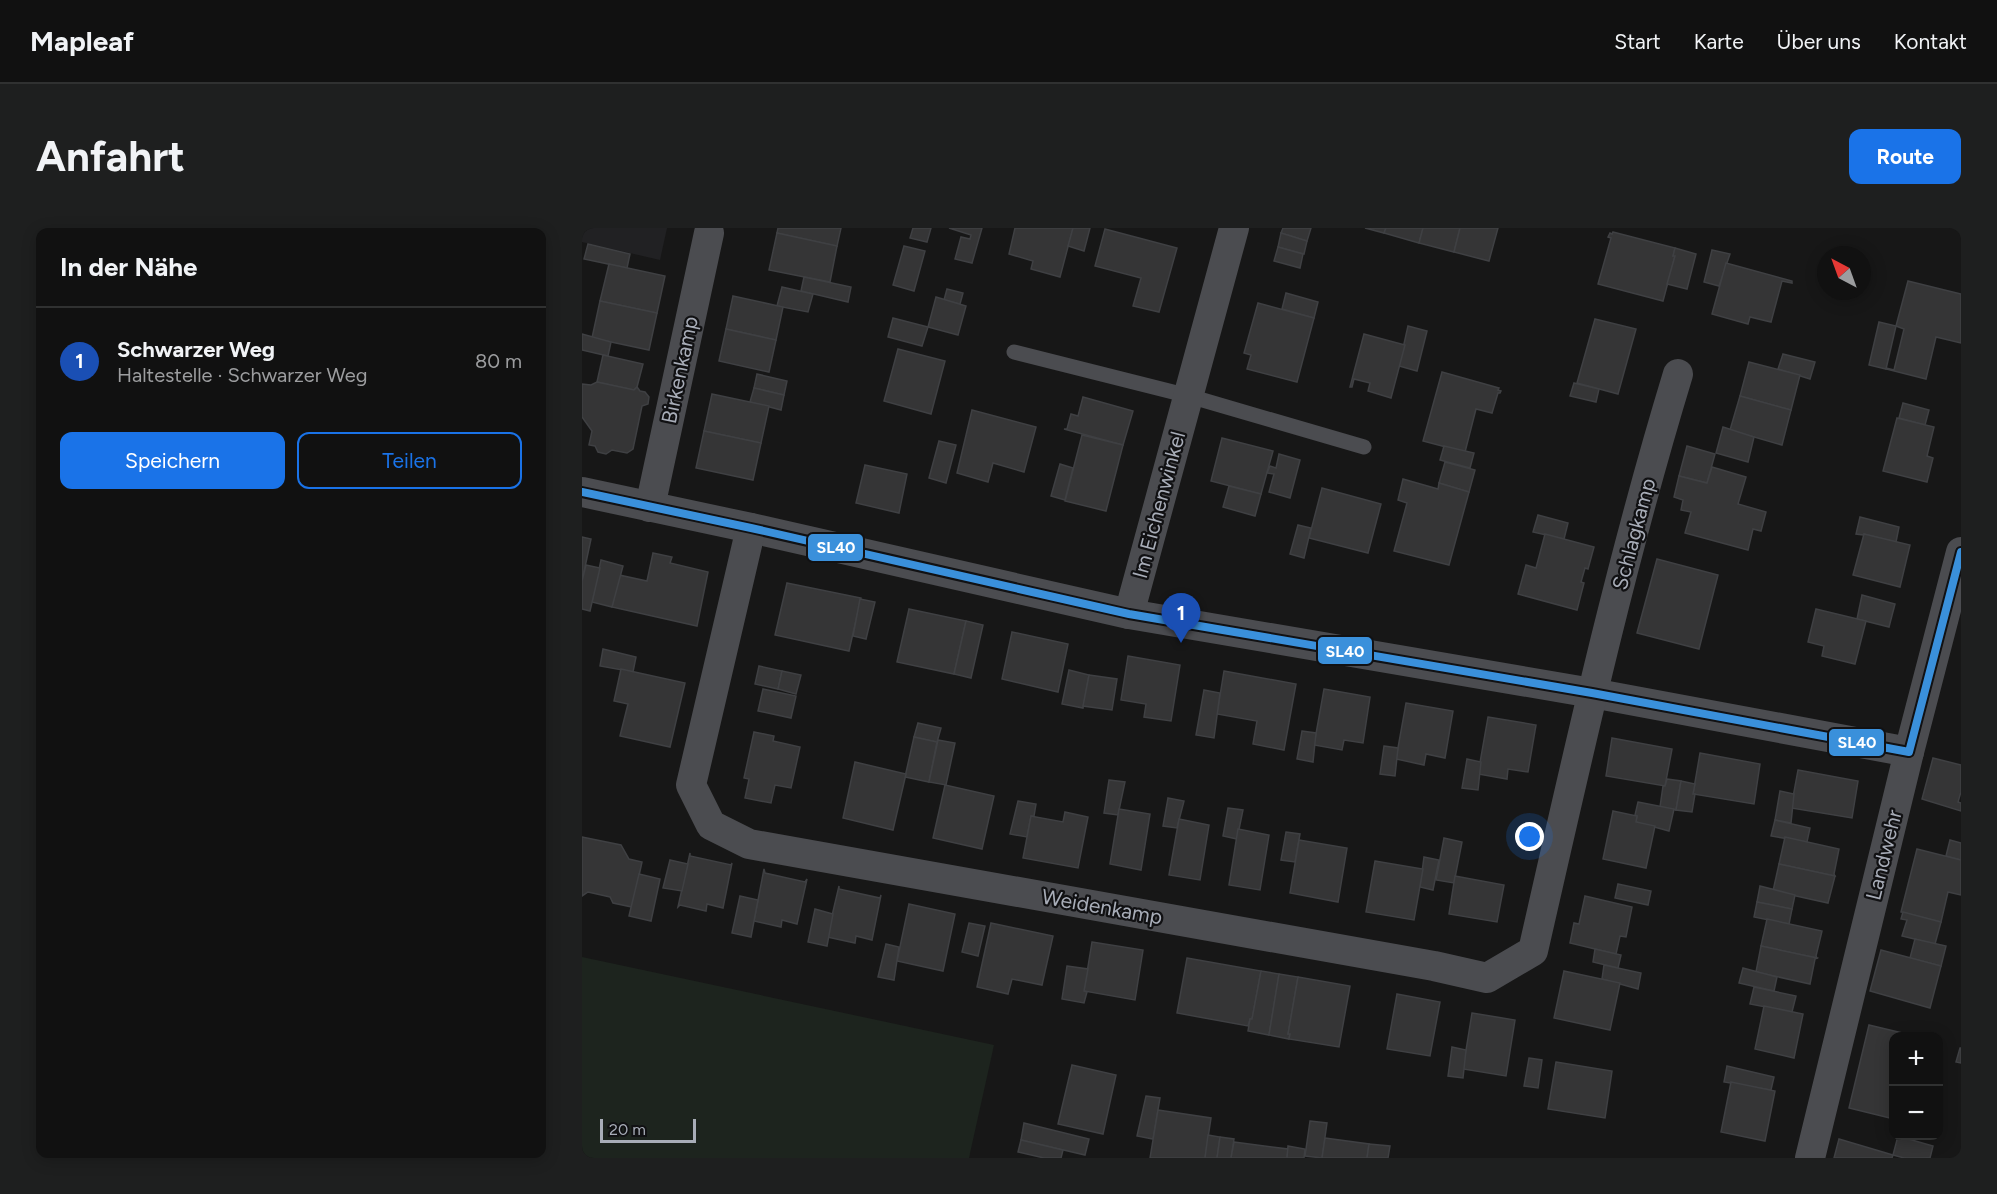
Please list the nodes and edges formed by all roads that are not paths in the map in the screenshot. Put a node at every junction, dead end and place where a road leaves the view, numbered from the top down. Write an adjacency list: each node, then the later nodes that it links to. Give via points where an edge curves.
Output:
1 (1234, 228): 5 (street, Im Eichenwinkel)
2 (709, 233): 8 (street, Birkenkamp)
3 (1014, 352): 5 (lane)
4 (1678, 374): 12 (street, Schlagkamp)
5 (1189, 396): 6 (lane); 11 (street, Im Eichenwinkel)
6 (1364, 447)
7 (582, 492): 8 (street)
8 (650, 507): 9 (street)
9 (751, 528): 11 (street); 12 (street, Weidenkamp, via 691,784 711,825 749,844 1487,978 1533,951)
10 (1961, 552): 13 (street, Landwehr)
11 (1129, 614): 12 (street)
12 (1592, 693): 13 (street)
13 (1909, 752): 14 (street, Landwehr)
14 (1810, 1158)

